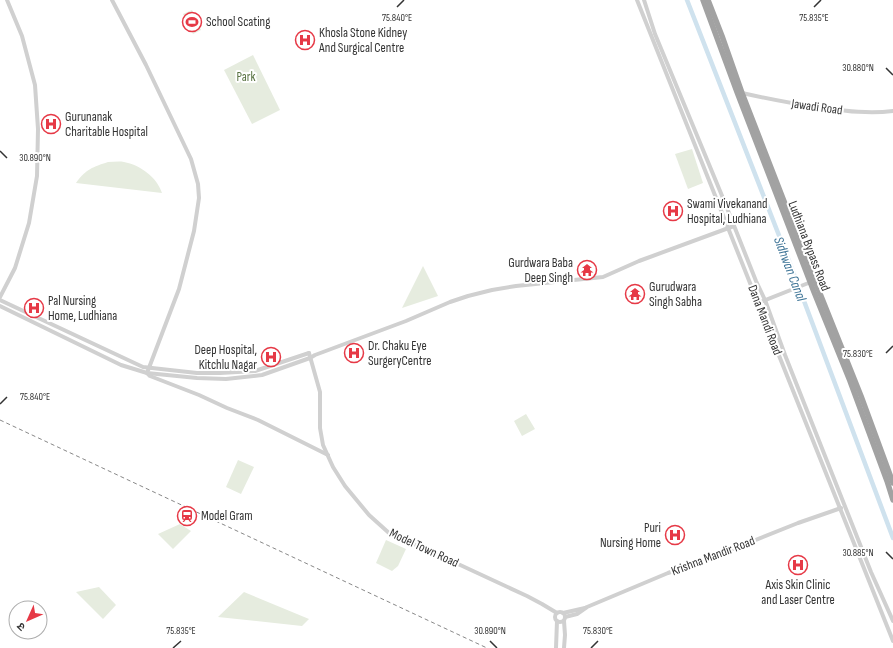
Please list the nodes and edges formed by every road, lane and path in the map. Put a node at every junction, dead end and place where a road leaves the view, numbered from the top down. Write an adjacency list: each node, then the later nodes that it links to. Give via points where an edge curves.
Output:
1 (7, 0): 12 (street, via 22,36 35,85 38,129 37,176 29,223 15,268)
2 (112, 0): 20 (street, via 191,159 198,184 199,198 194,231 179,289)
3 (637, 0): 10 (street, Dana Mandi Road)
4 (644, 0): 9 (street)
5 (703, 0): 11 (highway, Ludhiana Bypass Road)
6 (708, 0): 7 (highway, Ludhiana Bypass Road)
7 (742, 93): 8 (street, Jawadi Road, via 843,111); 22 (highway, Ludhiana Bypass Road)
8 (893, 111)
9 (734, 226): 10 (street); 14 (street)
10 (729, 228): 15 (street, Dana Mandi Road); 18 (street, via 639,261 604,277 516,286 468,296)
11 (811, 282): 14 (street); 23 (highway, Ludhiana Bypass Road)
12 (0, 297)
13 (0, 300): 20 (street)
14 (765, 300): 15 (street); 24 (street)
15 (758, 303): 25 (street, Dana Mandi Road)
16 (0, 306): 20 (street, via 121,365)
17 (308, 353): 18 (street); 19 (street, Model Town Road); 20 (street, via 255,371 220,374)
18 (315, 355): 19 (street)
19 (310, 358): 20 (street, via 262,375 226,379 197,378); 21 (street, Model Town Road, via 320,392 320,428)
20 (147, 370): 21 (street, via 150,376 256,420)
21 (328, 455): 27 (street, Model Town Road, via 345,486 389,534 527,596)
22 (893, 483)
23 (893, 500)
24 (845, 506): 25 (street, Krishna Mandir Road); 30 (street)
25 (840, 508): 26 (street, Krishna Mandir Road, via 668,573); 32 (street, Dana Mandi Road)
26 (588, 608): 28 (street, Krishna Mandir Road); 29 (street, Krishna Mandir Road)
27 (557, 613): 28 (street); 31 (street)
28 (563, 613): 29 (street)
29 (565, 619): 31 (street); 35 (street)
30 (893, 621)
31 (557, 622): 34 (street)
32 (892, 637): 33 (street, Dana Mandi Road)
33 (893, 641)
34 (556, 648)
35 (564, 648)

